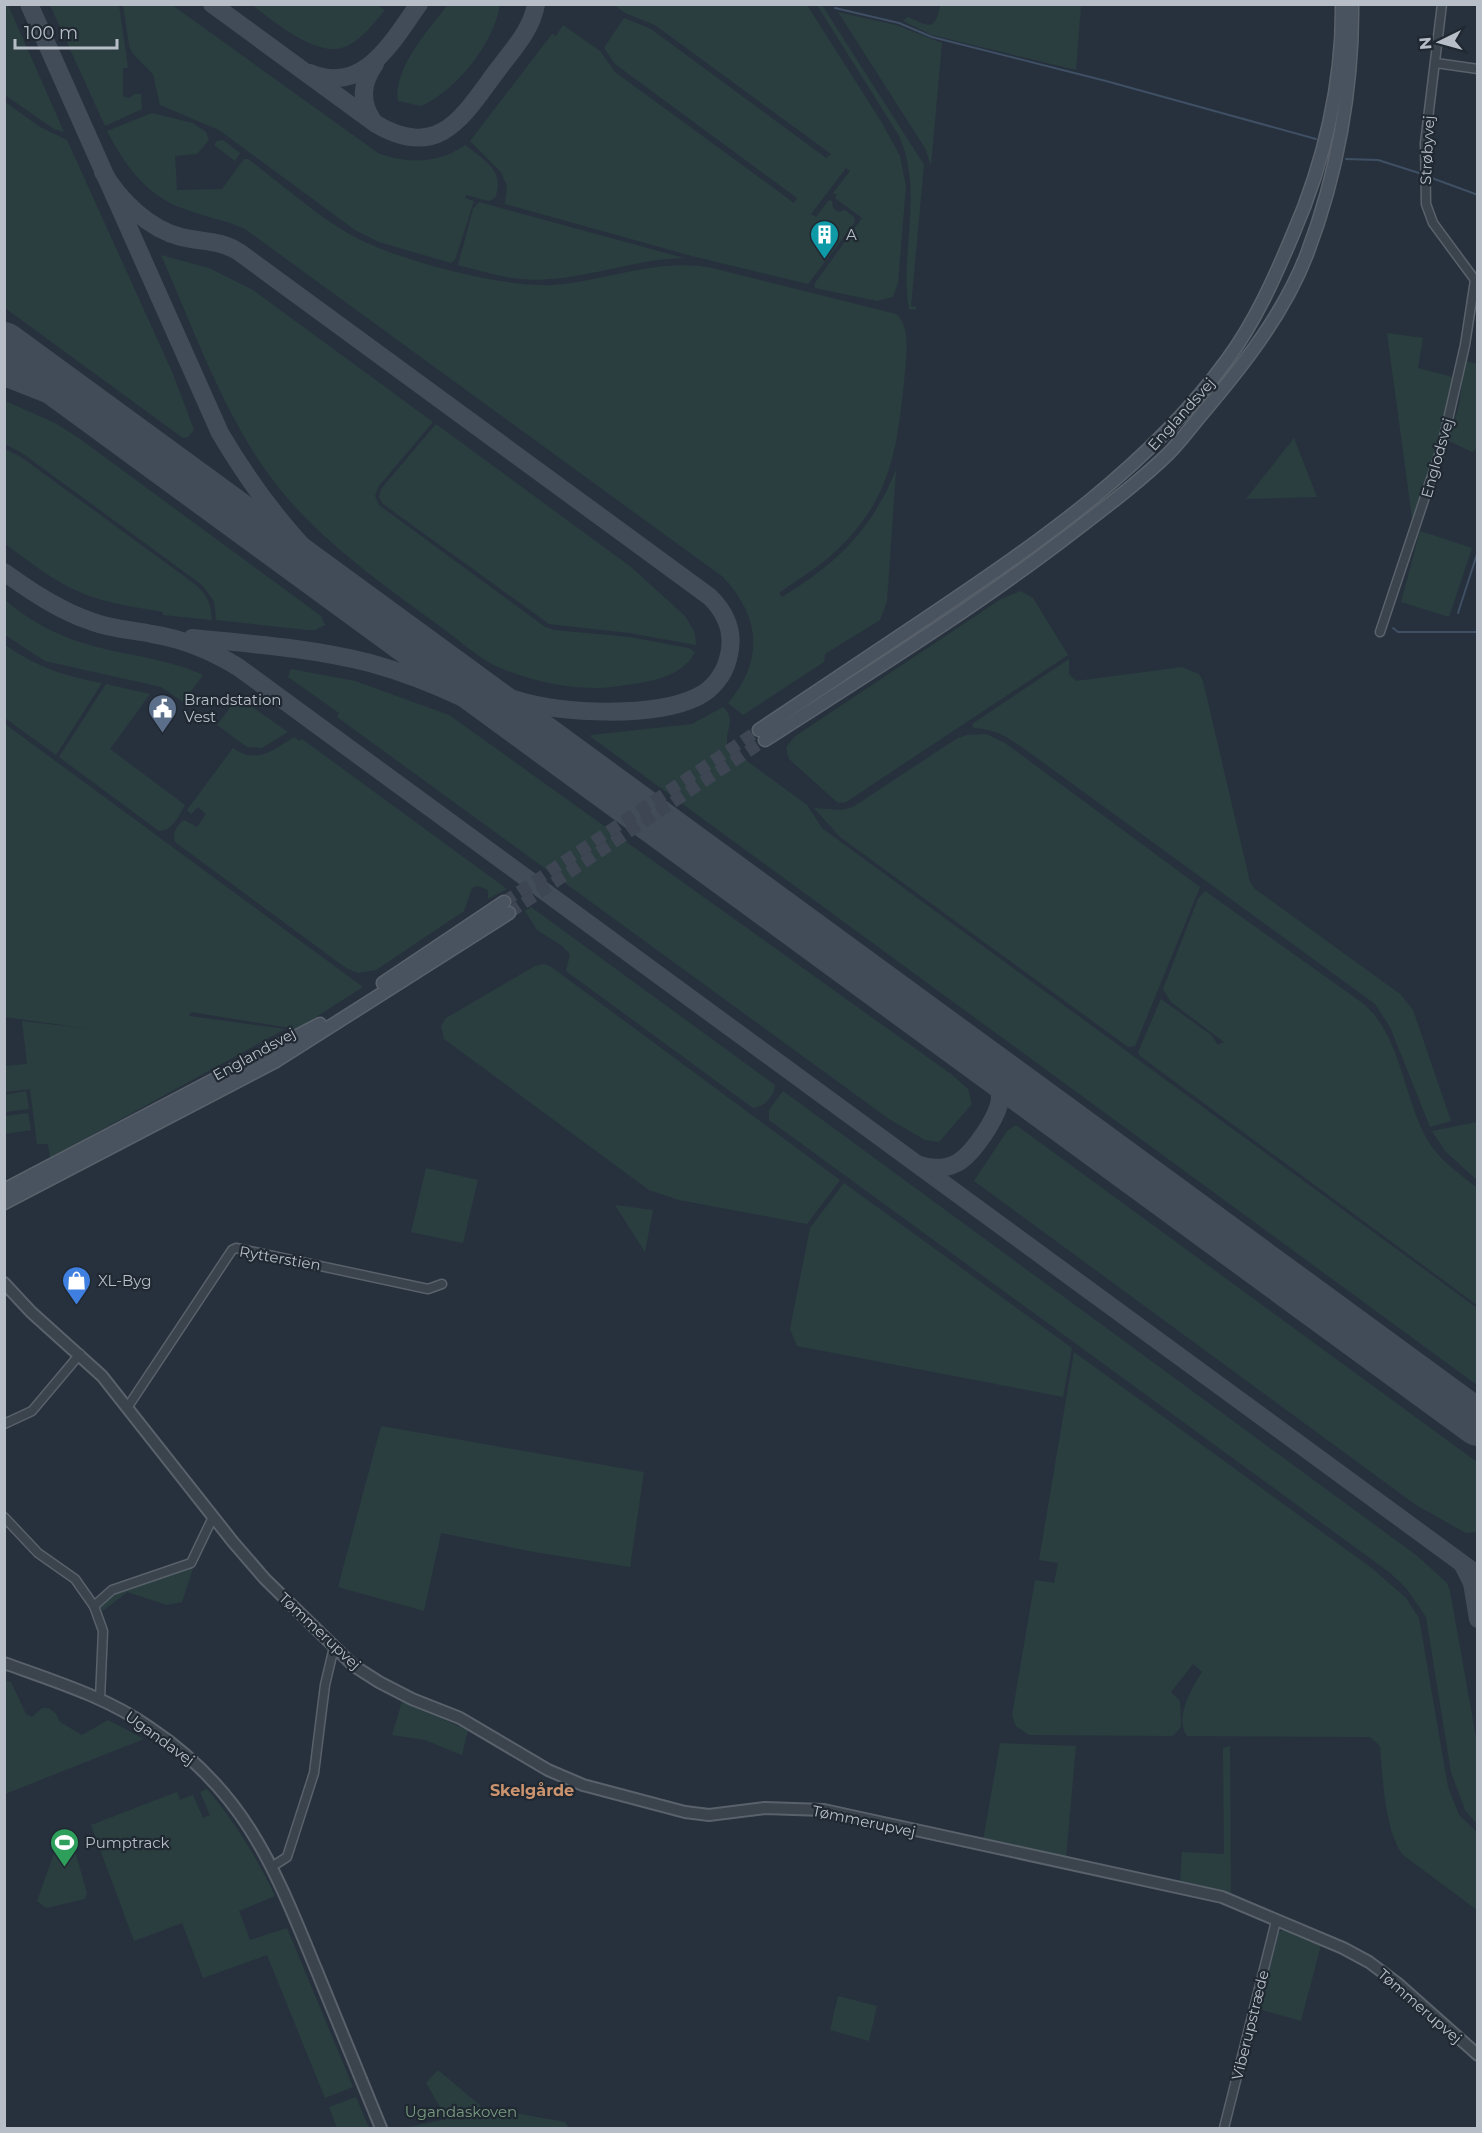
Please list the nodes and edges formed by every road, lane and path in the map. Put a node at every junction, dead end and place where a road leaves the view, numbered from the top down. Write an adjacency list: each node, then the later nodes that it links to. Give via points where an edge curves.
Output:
1 (1342, 4): 2 (main road, Englandsvej, via 1336,82 1325,142 1308,199 1256,314 1227,360 1158,439 1081,508 762,735 991,594 1091,518 1166,456 1242,367 1306,256 1327,191 1346,95)
2 (1352, 4)
3 (1442, 4): 4 (street, Strøbyvej)
4 (1436, 63): 5 (street); 6 (street, Strøbyvej, via 1425,143 1426,204 1433,223)
5 (1478, 69)
6 (1476, 279): 7 (street, Englodsvej, via 1442,446)
7 (1380, 632)
8 (4, 1190): 9 (main road, Englandsvej, via 314,1028 506,907 276,1061)
9 (4, 1203)
10 (4, 1283): 12 (street, Tømmerupvej)
11 (442, 1284): 13 (street, Rytterstien, via 428,1289 236,1248)
12 (80, 1354): 13 (street, Tømmerupvej); 14 (street, via 32,1411)
13 (127, 1408): 16 (street, Tømmerupvej)
14 (4, 1424)
15 (4, 1517): 17 (street, via 38,1553 75,1579)
16 (213, 1517): 17 (street, via 190,1563 112,1590); 18 (street, Tømmerupvej, via 265,1579)
17 (94, 1606): 20 (street, via 104,1631)
18 (334, 1647): 21 (street, via 314,1773 287,1857); 22 (street, Tømmerupvej, via 379,1682 460,1718 539,1765 583,1785 709,1815 765,1808 824,1810 1199,1891)
19 (4, 1663): 20 (street, Ugandavej)
20 (100, 1699): 21 (street, Ugandavej, via 148,1726 190,1758 239,1812)
21 (273, 1866): 24 (street, Ugandavej)
22 (1276, 1920): 23 (street, Tømmerupvej, via 1369,1962); 25 (street, Viberupstræde)
23 (1478, 2055)
24 (381, 2128)
25 (1224, 2128)

